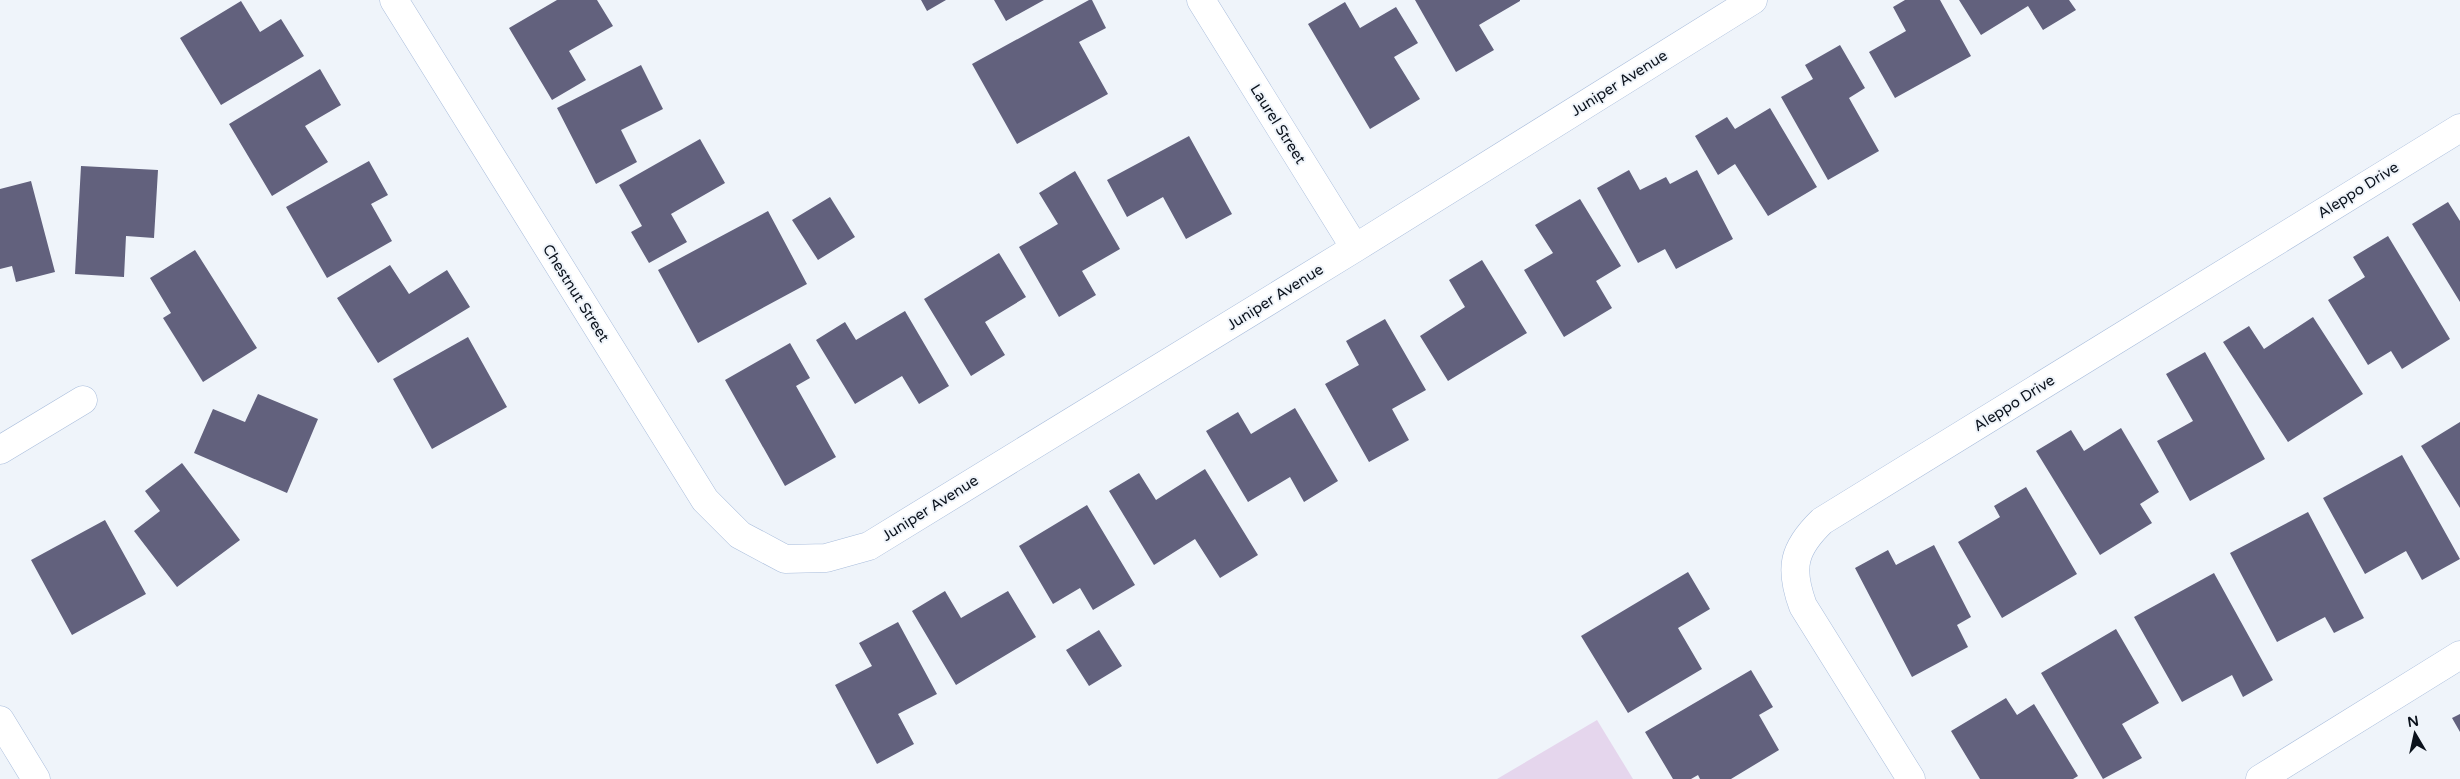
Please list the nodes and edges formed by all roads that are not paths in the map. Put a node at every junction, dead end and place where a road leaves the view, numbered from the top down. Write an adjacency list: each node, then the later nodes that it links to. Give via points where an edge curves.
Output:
1 (394, 0): 8 (street, Chestnut Street, via 704,500 740,536)
2 (1201, 0): 5 (street, Laurel Street)
3 (1752, 0): 5 (street, Juniper Avenue)
4 (2460, 128): 12 (street, Aleppo Drive, via 1822,521 1806,537 1795,558 1795,585 1803,606)
5 (1356, 248): 8 (street, Juniper Avenue, via 869,546 826,558)
6 (82, 400): 7 (street)
7 (0, 450)
8 (785, 559)
9 (2460, 655): 13 (street)
10 (0, 720): 11 (street)
11 (36, 779)
12 (1911, 779)
13 (2260, 779)

